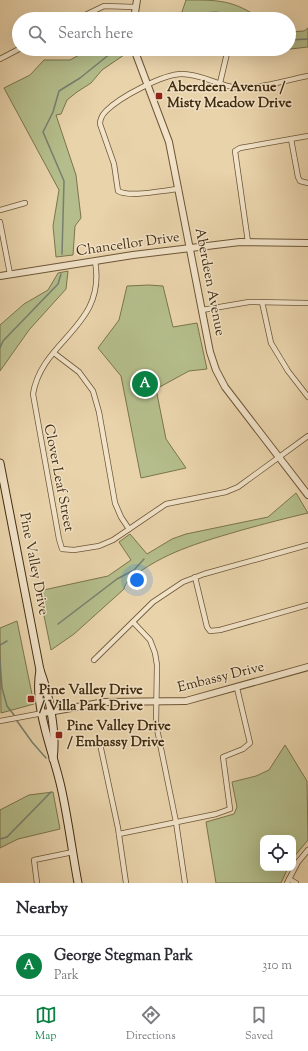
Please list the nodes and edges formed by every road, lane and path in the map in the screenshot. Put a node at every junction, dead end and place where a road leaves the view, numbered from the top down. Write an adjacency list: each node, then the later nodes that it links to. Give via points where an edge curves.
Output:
1 (137, 0): 2 (street)
2 (135, 7): 3 (street, via 104,6); 4 (street)
3 (92, 12)
4 (135, 12)
5 (12, 53): 8 (street)
6 (137, 56): 11 (street, Aberdeen Avenue)
7 (226, 56): 10 (street)
8 (0, 59)
9 (308, 76): 10 (street, via 245,88)
10 (220, 83): 11 (street, via 183,74 172,75)
11 (148, 86): 15 (street, Aberdeen Avenue, via 169,142); 15 (street, via 107,110 100,118 114,164 117,188 123,194)
12 (308, 136): 13 (street)
13 (291, 139): 14 (street, via 298,178); 19 (street, via 235,151)
14 (308, 183)
15 (179, 189): 21 (street, Aberdeen Avenue)
16 (25, 203): 17 (street)
17 (0, 210)
18 (0, 222): 23 (street)
19 (248, 242): 20 (street, Chancellor Drive); 21 (street, Chancellor Drive)
20 (308, 243)
21 (190, 248): 22 (street, Chancellor Drive); 27 (street, Aberdeen Avenue)
22 (95, 261): 23 (street, Chancellor Drive); 28 (street, Clover Leaf Street, via 96,296 83,319)
23 (10, 274): 24 (street, Chancellor Drive)
24 (0, 276)
25 (262, 302): 26 (street); 27 (street, via 238,303); 29 (street, via 270,343)
26 (308, 303)
27 (202, 310): 31 (street, Aberdeen Avenue, via 210,352 218,375 230,395)
28 (54, 353): 34 (street, via 79,372 93,391 115,503); 34 (street, Clover Leaf Street, via 38,375 33,398 60,546 65,550 99,546 114,540)
29 (308, 397)
30 (308, 436): 31 (street, Clover Leaf Street)
31 (279, 457): 33 (street, Aberdeen Avenue); 34 (street, Clover Leaf Street, via 238,487 226,492 166,504)
32 (0, 463): 43 (main road, Pine Valley Drive, via 40,670 37,684)
33 (308, 496)
34 (129, 528)
35 (308, 545): 36 (street)
36 (195, 578): 37 (street, via 210,631); 38 (street, via 164,593)
37 (308, 605)
38 (133, 622): 39 (street); 42 (street, via 150,640 155,652)
39 (94, 660)
40 (308, 667): 41 (street, Embassy Drive)
41 (237, 688): 42 (street, Embassy Drive, via 186,702); 46 (street, via 250,743 243,749 223,757 230,809)
42 (156, 703): 43 (street, Embassy Drive, via 105,702); 46 (street, via 156,724)
43 (46, 712): 44 (street); 49 (main road, Pine Valley Drive, via 48,744 61,787)
44 (0, 722)
45 (100, 744): 47 (street)
46 (176, 822): 47 (street); 54 (street)
47 (119, 834): 53 (street)
48 (308, 850): 50 (street)
49 (72, 852): 51 (street, via 34,860); 52 (main road, Pine Valley Drive)
50 (288, 881): 55 (street)
51 (37, 883)
52 (78, 883)
53 (126, 883)
54 (184, 883)
55 (296, 883)

